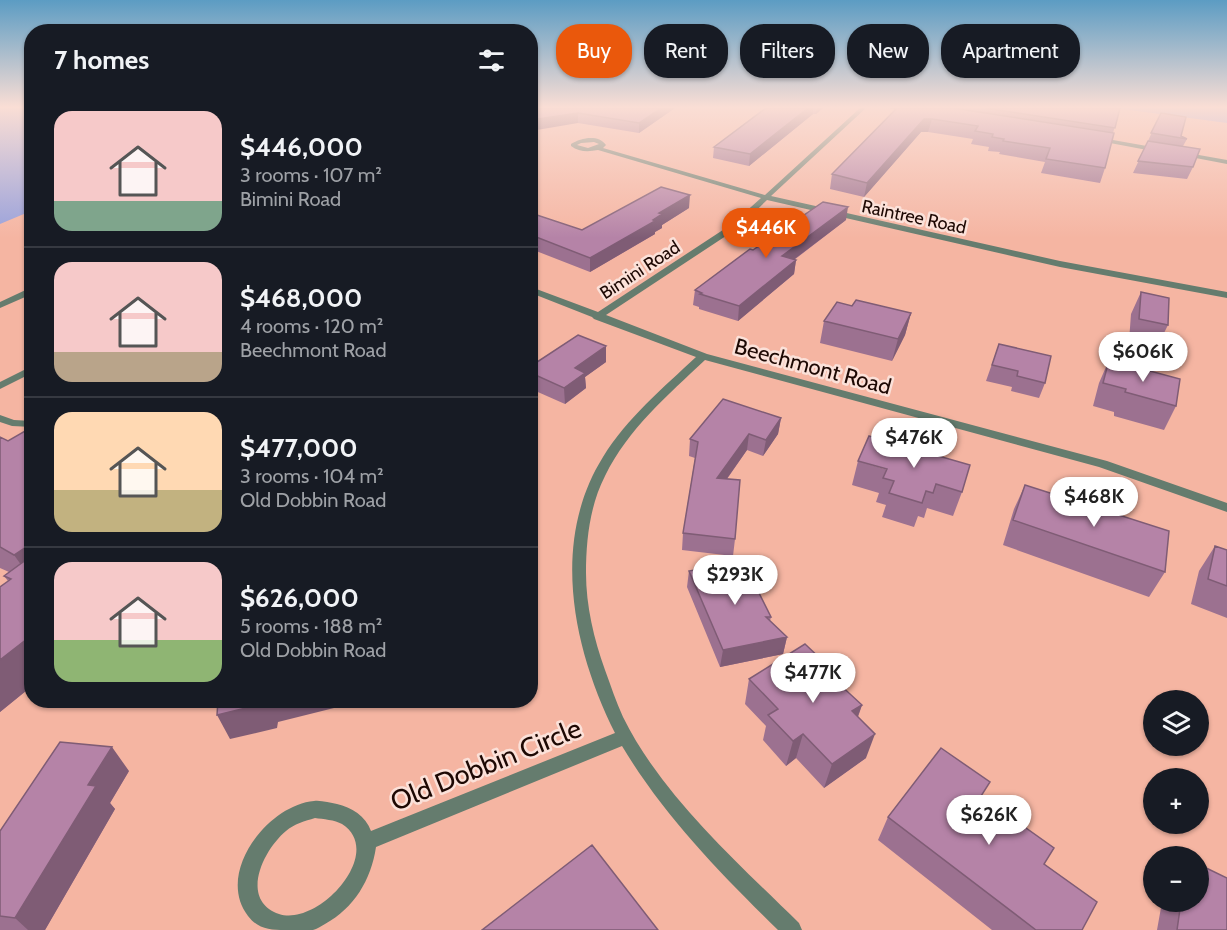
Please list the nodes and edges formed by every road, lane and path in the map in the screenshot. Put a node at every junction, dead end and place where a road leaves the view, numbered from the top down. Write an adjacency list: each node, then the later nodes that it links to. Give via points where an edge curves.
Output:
1 (609, 151): 5 (street, Raintree Road)
2 (817, 151): 5 (street, Bimini Road)
3 (1178, 153): 4 (street)
4 (1227, 162)
5 (767, 198): 8 (street, Raintree Road, via 1060,264); 10 (street, Bimini Road, via 726,232)
6 (538, 293): 10 (street, Beechmont Road)
7 (24, 294): 9 (street)
8 (1227, 295)
9 (0, 305)
10 (597, 317): 11 (street, Beechmont Road)
11 (703, 356): 16 (street, Beechmont Road, via 1082,458); 17 (street, via 625,433 598,477 588,502 580,543 579,582 585,636)
12 (24, 373): 13 (street)
13 (0, 386)
14 (0, 418): 15 (street)
15 (24, 424)
16 (1227, 508)
17 (625, 737): 18 (street, Old Dobbin Circle); 19 (street, via 651,777 686,819)
18 (366, 842): 18 (street, via 360,880 331,913 310,923 290,926 271,922 257,912 249,896 247,878 258,849 278,825 315,809 333,810 349,815 360,826)
19 (792, 930)

